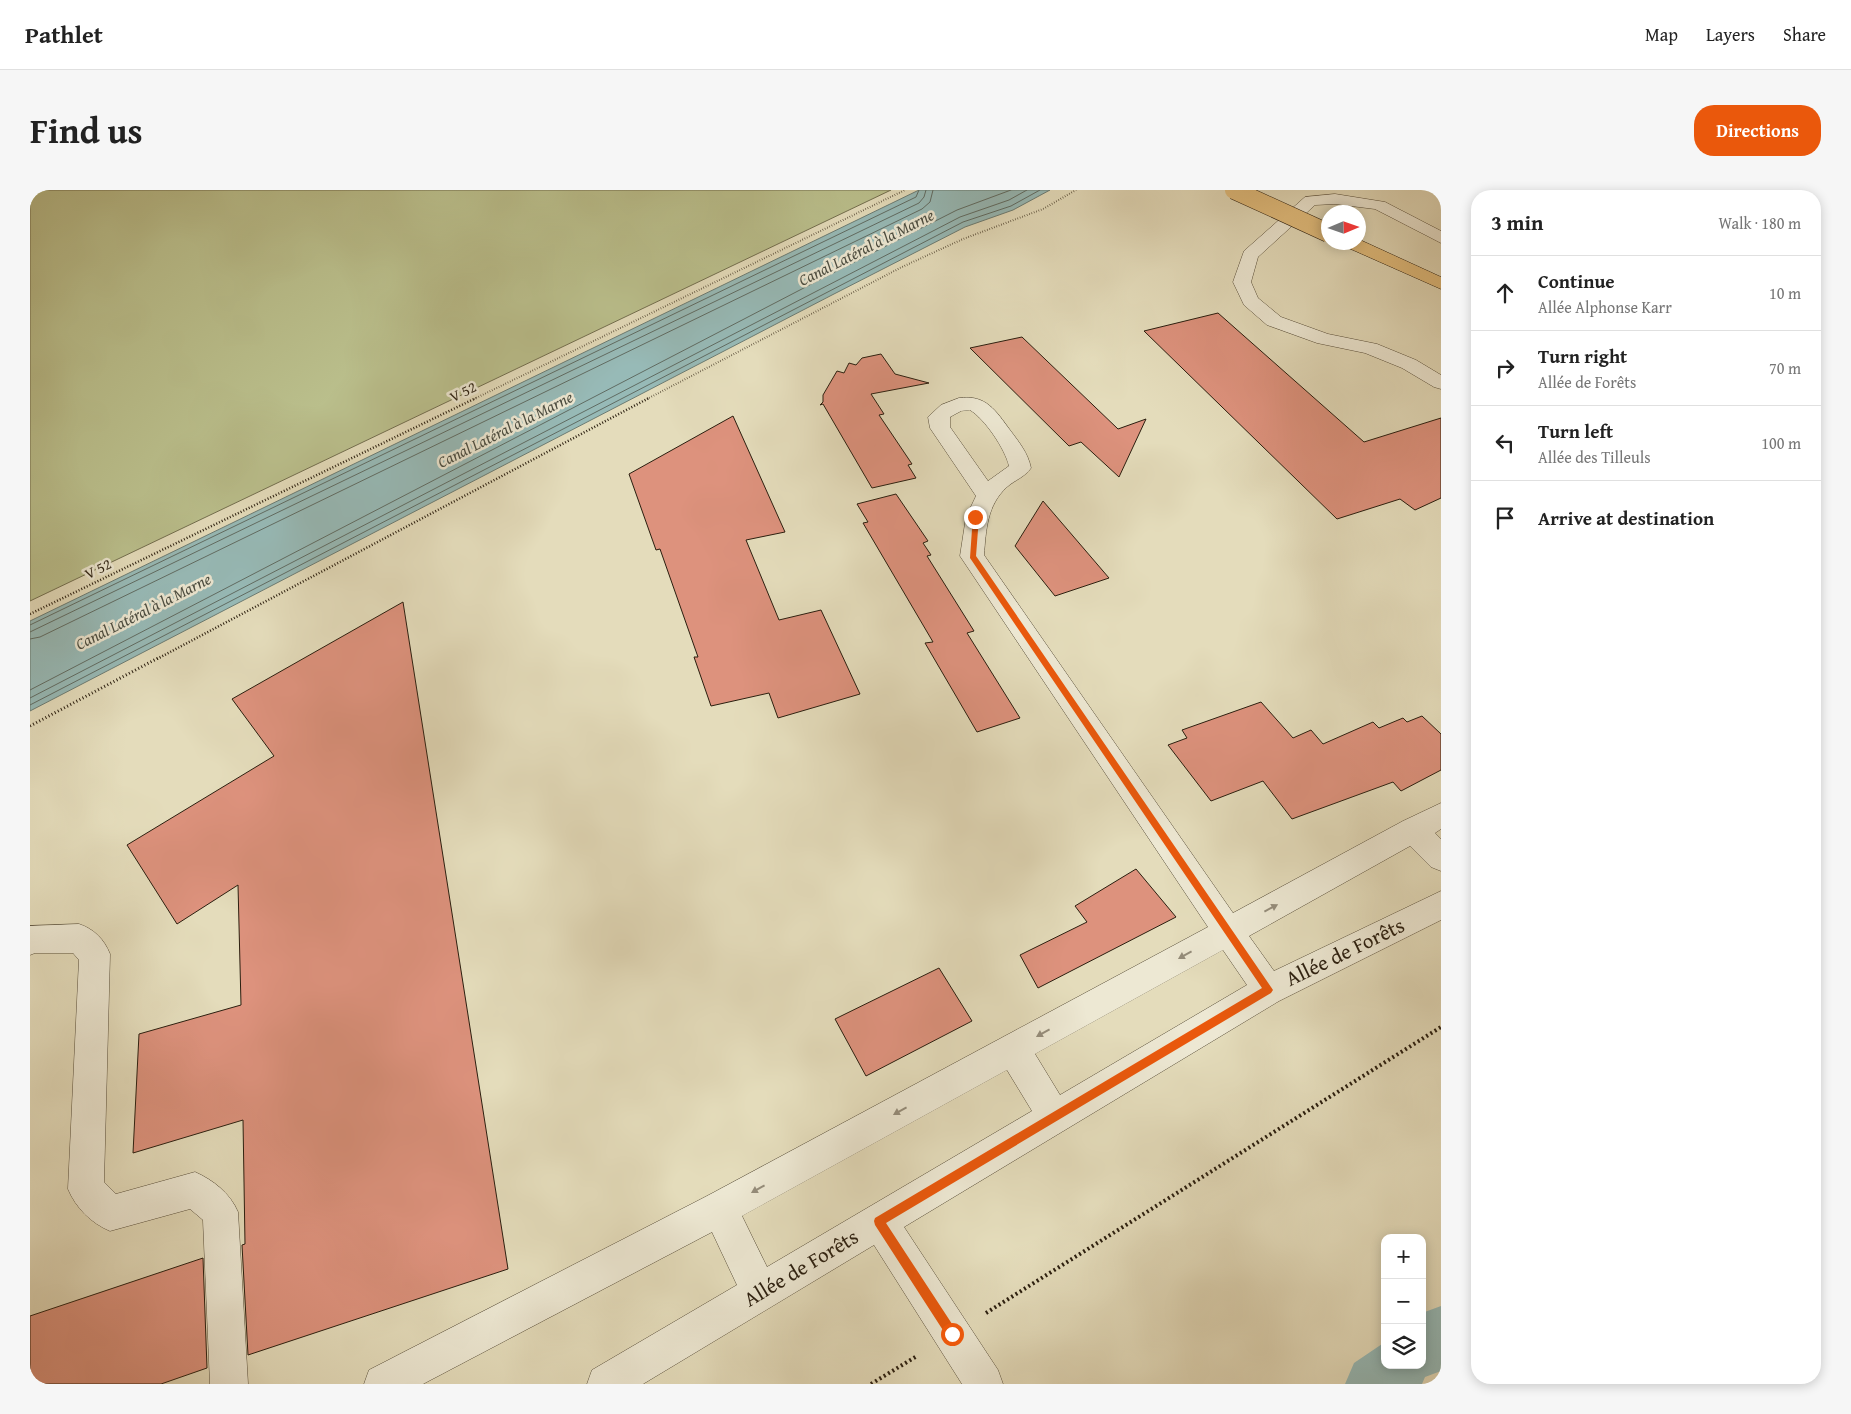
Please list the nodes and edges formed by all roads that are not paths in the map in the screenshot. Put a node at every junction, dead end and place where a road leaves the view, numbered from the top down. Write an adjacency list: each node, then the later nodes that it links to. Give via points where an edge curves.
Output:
1 (1234, 190): 2 (main road, bridge)
2 (1321, 230)
3 (1441, 238): 6 (street, via 1379,205 1335,199 1311,200 1250,255 1242,282 1250,301 1274,321 1324,339 1370,348 1409,364)
4 (1366, 249): 5 (main road)
5 (1441, 284)
6 (1441, 384)
7 (988, 496): 12 (street, via 975,517 972,556)
8 (1441, 815): 9 (street)
9 (1413, 830): 10 (street); 12 (street, one-way to 9)
10 (1441, 858)
11 (1441, 905): 14 (street, Allée de Forêts)
12 (1228, 931): 14 (street); 15 (street, one-way to 15)
13 (30, 941): 20 (street, via 79,938 96,954 86,1189 110,1213 195,1190 220,1212)
14 (1268, 990): 16 (street, Allée de Forêts)
15 (1013, 1050): 16 (street); 17 (street, one-way to 17)
16 (1055, 1117): 18 (street, Allée de Forêts)
17 (720, 1209): 19 (street); 21 (street)
18 (879, 1221): 19 (street, Allée de Forêts); 23 (street)
19 (760, 1293): 22 (street, Allée de Forêts)
20 (229, 1384)
21 (383, 1384)
22 (606, 1384)
23 (984, 1384)

